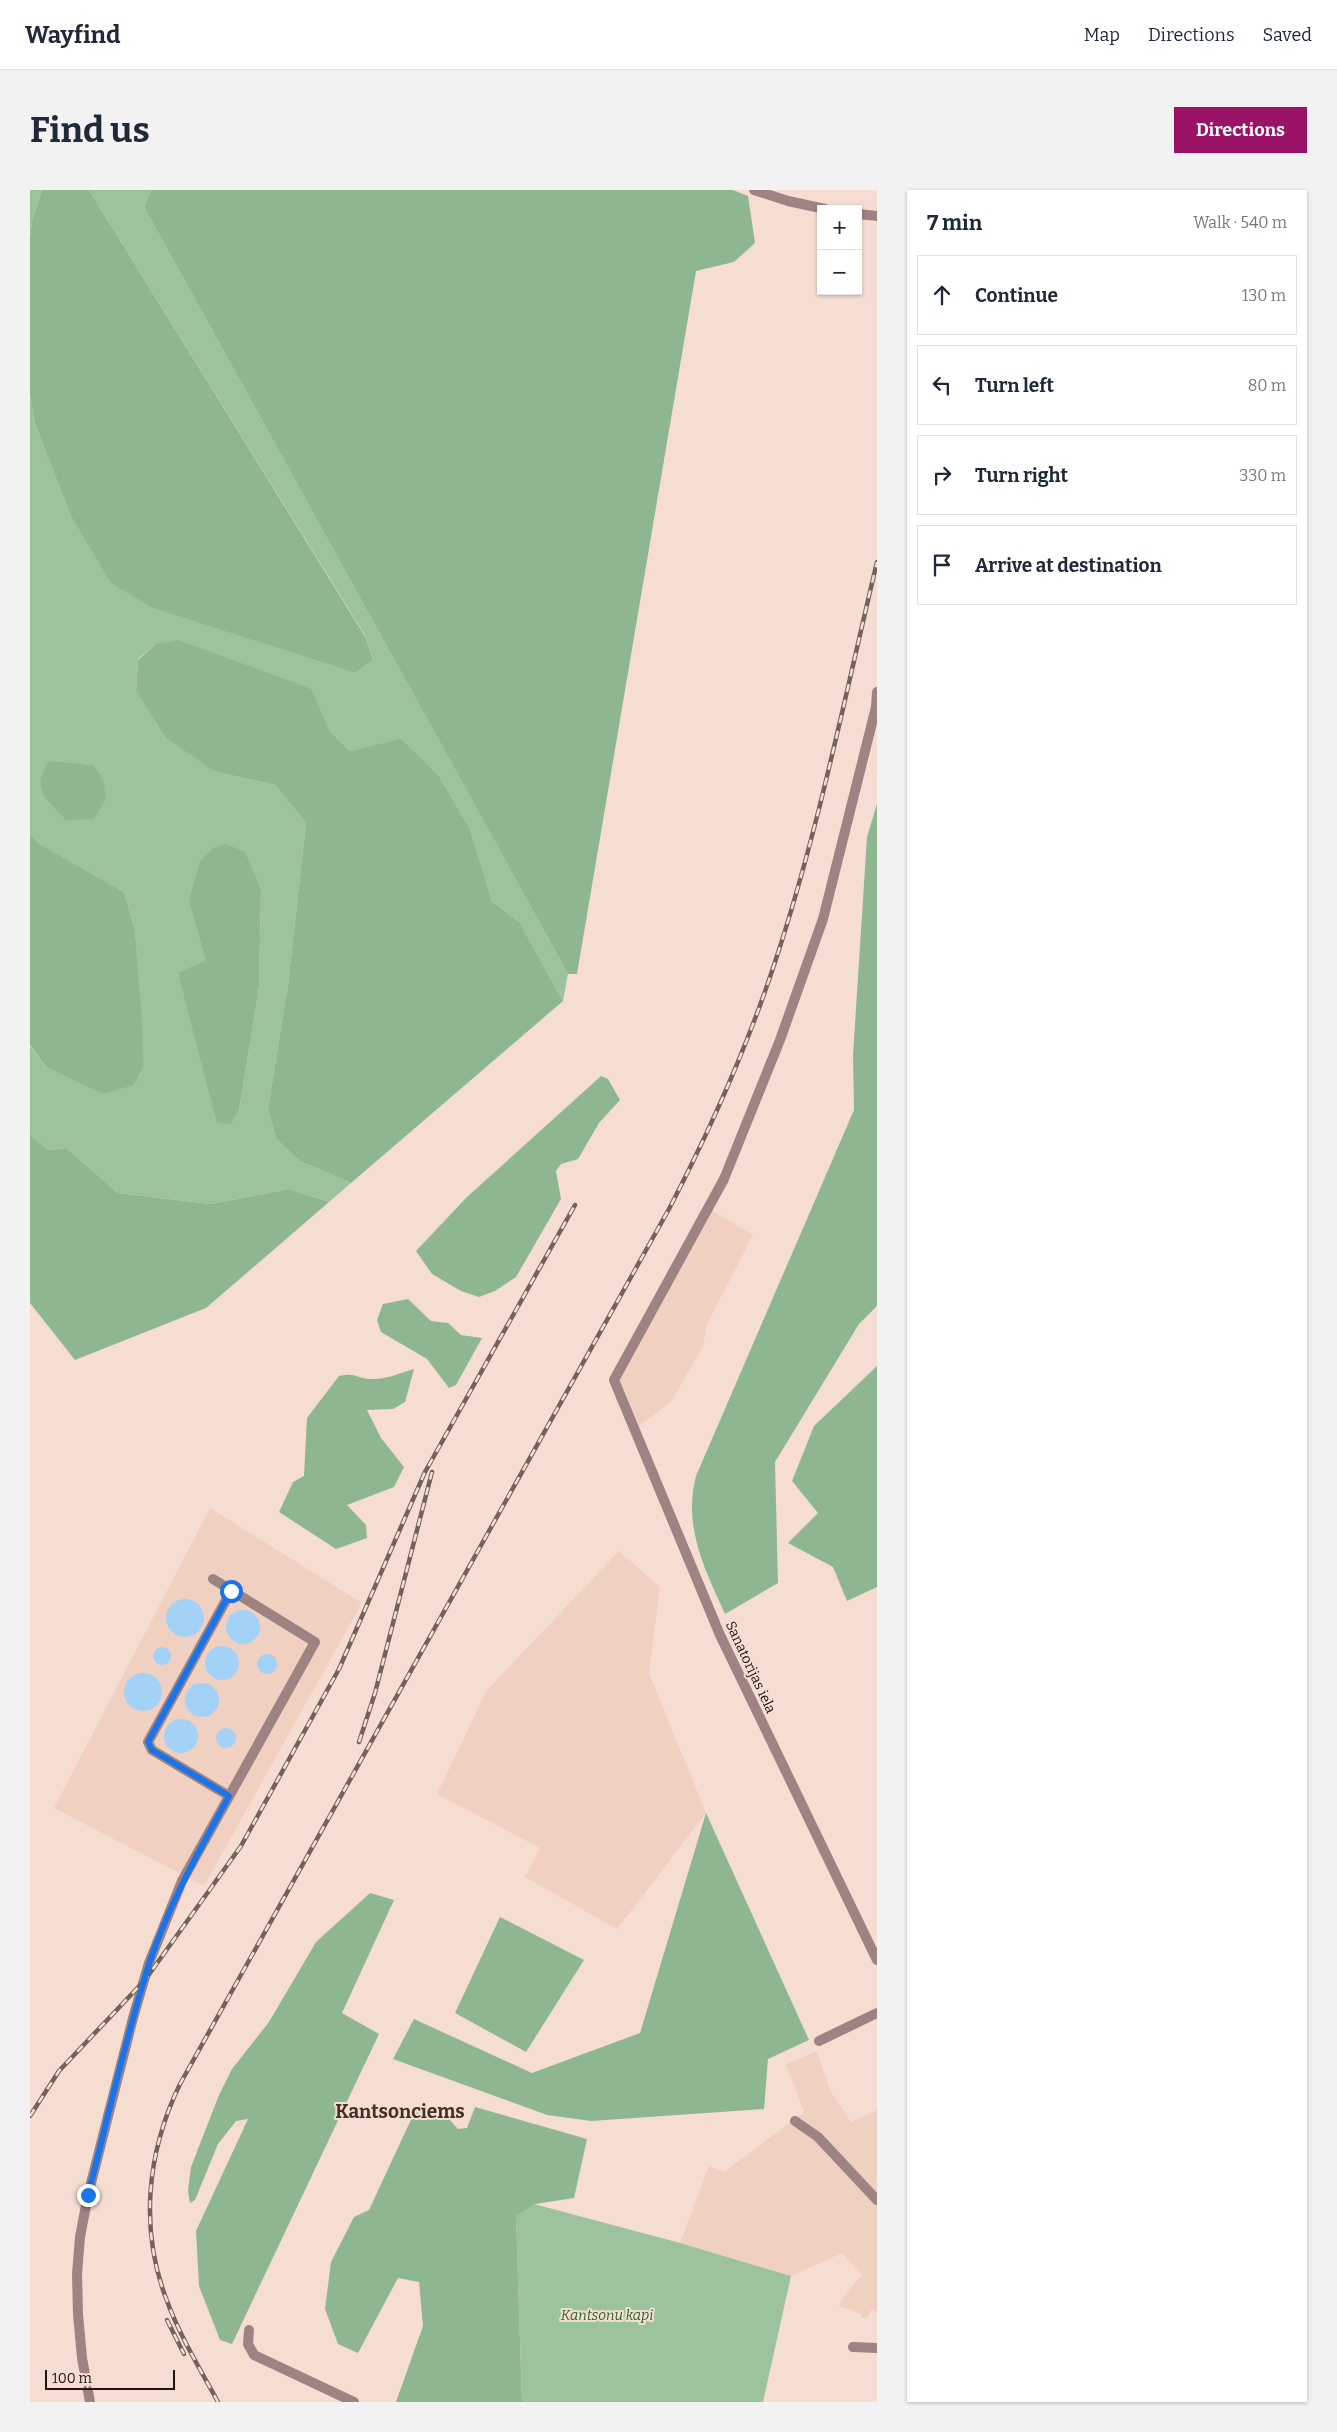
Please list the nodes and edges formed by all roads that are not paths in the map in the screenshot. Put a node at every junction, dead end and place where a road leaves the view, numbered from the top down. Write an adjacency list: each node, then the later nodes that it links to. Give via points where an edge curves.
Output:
1 (754, 190): 2 (street)
2 (817, 207)
3 (862, 214): 4 (street)
4 (877, 216)
5 (877, 692): 9 (street, Sanatorijas iela, via 876,708 822,919 780,1040 724,1179 614,1380 720,1635)
6 (213, 1579): 7 (street)
7 (231, 1591): 8 (street, via 148,1742 152,1750); 8 (street, via 315,1642)
8 (229, 1796): 17 (street, via 182,1881 149,1963 88,2195 77,2274 82,2358)
9 (877, 1960)
10 (877, 2013): 11 (street)
11 (819, 2041)
12 (795, 2120): 13 (street, via 818,2137)
13 (877, 2200)
14 (249, 2330): 18 (street, via 246,2338 254,2355)
15 (853, 2346): 16 (street)
16 (877, 2348)
17 (90, 2402)
18 (354, 2402)

